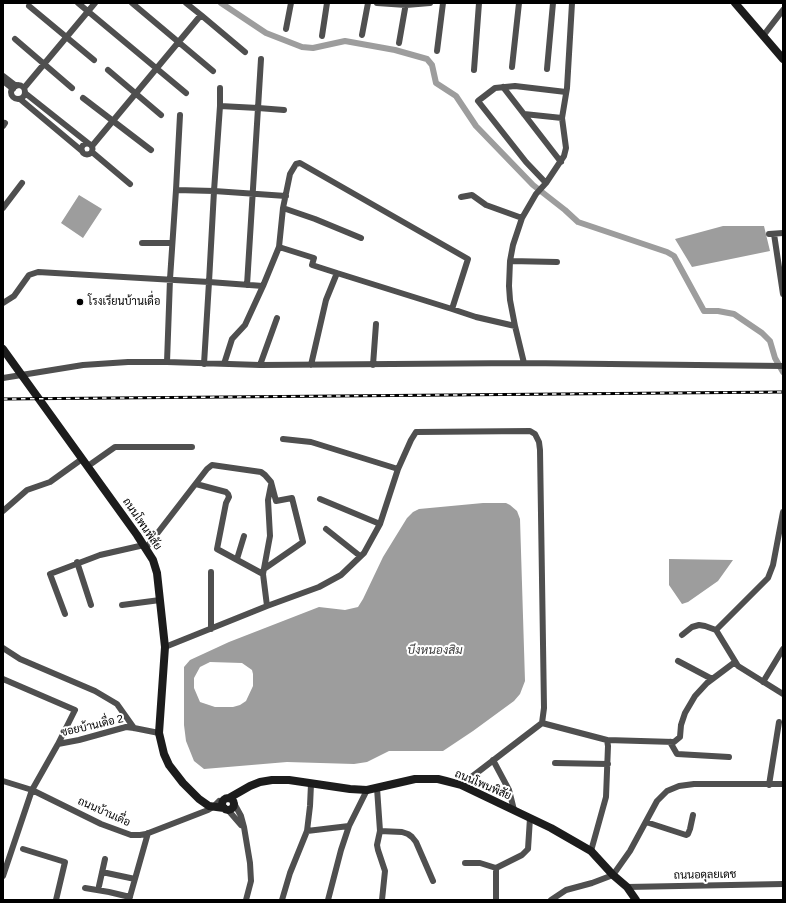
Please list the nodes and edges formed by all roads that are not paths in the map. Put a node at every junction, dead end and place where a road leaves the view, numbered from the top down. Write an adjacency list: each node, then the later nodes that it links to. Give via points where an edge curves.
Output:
1 (78, 3): 19 (street)
2 (95, 3): 19 (street)
3 (132, 3): 27 (street)
4 (186, 3): 20 (street)
5 (291, 3): 21 (street)
6 (327, 3): 23 (street)
7 (368, 3): 22 (street)
8 (377, 3): 16 (street)
9 (430, 3): 16 (street)
10 (443, 3): 29 (street)
11 (479, 3): 40 (street)
12 (519, 3): 35 (street)
13 (553, 3): 37 (street)
14 (572, 3): 48 (street)
15 (735, 3): 24 (street)
16 (406, 4): 28 (street)
17 (29, 6): 25 (street)
18 (783, 10): 24 (street)
19 (88, 11): 25 (street); 36 (street)
20 (201, 15): 27 (street); 30 (street)
21 (286, 29)
22 (362, 35)
23 (322, 36)
24 (763, 36): 32 (street)
25 (66, 37): 33 (street); 34 (street)
26 (15, 39): 34 (street)
27 (179, 41): 36 (street); 39 (street)
28 (399, 43)
29 (436, 51)
30 (245, 52)
31 (261, 59): 54 (street)
32 (783, 59)
33 (94, 60)
34 (44, 63): 45 (street); 47 (street)
35 (512, 67)
36 (157, 68): 49 (street); 50 (street)
37 (547, 69)
38 (108, 70): 50 (street)
39 (213, 70)
40 (474, 70)
41 (3, 76): 44 (street)
42 (3, 81): 44 (street)
43 (503, 87): 48 (street); 56 (street); 69 (street, via 495,88 478,101)
44 (14, 88): 47 (street, via 19,86); 52 (street, via 13,97)
45 (72, 88)
46 (220, 88): 53 (street)
47 (24, 91): 52 (street); 59 (street)
48 (566, 92): 60 (street)
49 (186, 93)
50 (135, 94): 57 (street); 61 (street)
51 (83, 98): 61 (street)
52 (20, 99): 62 (street)
53 (220, 106): 54 (street); 71 (street)
54 (258, 108): 55 (street); 72 (street)
55 (284, 110)
56 (524, 114): 60 (street); 66 (street)
57 (161, 116)
58 (180, 116): 70 (street)
59 (57, 118): 62 (street); 63 (street)
60 (562, 118): 66 (street, via 566,148)
61 (113, 121): 63 (street); 64 (street)
62 (51, 124): 65 (street)
63 (91, 147): 65 (street, via 82,146); 65 (street, via 86,155); 68 (street)
64 (151, 150)
65 (82, 151)
66 (561, 162): 69 (street)
67 (22, 183): 75 (street)
68 (130, 184)
69 (545, 184): 77 (street, via 537,192)
70 (176, 190): 71 (street); 81 (street)
71 (214, 191): 72 (street); 87 (street)
72 (252, 194): 73 (street); 88 (street)
73 (286, 196): 76 (street); 92 (street, via 290,174 296,164 300,163 468,259)
74 (461, 197): 77 (street, via 472,195 486,205)
75 (3, 208)
76 (283, 208): 79 (street); 82 (street)
77 (522, 218): 83 (street)
78 (783, 233): 90 (street, via 772,234)
79 (361, 238)
80 (142, 243): 81 (street)
81 (172, 244): 86 (street)
82 (279, 247): 85 (street, via 314,258 312,265); 89 (street)
83 (510, 261): 84 (street); 95 (street, via 510,300)
84 (557, 262)
85 (337, 273): 92 (street); 102 (street, via 326,300)
86 (170, 279): 87 (street); 91 (street, via 38,272 29,275 14,296); 97 (street)
87 (209, 282): 88 (street); 98 (street)
88 (247, 285): 89 (street)
89 (263, 286): 99 (street, via 245,325 232,339)
90 (783, 294)
91 (3, 304)
92 (452, 309): 95 (street)
93 (277, 318): 101 (street)
94 (376, 324): 103 (street)
95 (515, 326): 100 (street)
96 (3, 349): 105 (street, ถนนโพนพิสัย)
97 (167, 362): 98 (street); 105 (street, via 83,365)
98 (204, 364): 99 (street)
99 (224, 364): 101 (street)
100 (524, 364): 103 (street); 104 (street)
101 (260, 365): 102 (street)
102 (311, 365): 103 (street)
103 (373, 365)
104 (783, 366)
105 (22, 375): 106 (street); 109 (street, ถนนโพนพิสัย)
106 (3, 378)
107 (283, 439): 111 (street, via 311,442)
108 (192, 447): 110 (street, via 116,447)
109 (82, 459): 110 (street, ถนนโพนพิสัย); 115 (street, via 50,482 27,490)
110 (88, 466): 120 (street, ถนนโพนพิสัย)
111 (398, 469): 117 (street); 144 (street, via 416,432 530,431 535,434 540,450 544,708)
112 (271, 482): 113 (street, via 260,472 212,465); 125 (street, via 268,500 270,536); 125 (street, via 276,501 292,498 303,542)
113 (196, 484): 120 (street); 122 (street, via 228,494 217,549)
114 (320, 499): 117 (street)
115 (3, 511)
116 (783, 512): 132 (street, via 774,565 768,578)
117 (380, 524): 121 (street)
118 (326, 529): 121 (street)
119 (244, 536): 122 (street)
120 (145, 546): 123 (street); 126 (street, ถนนโพนพิสัย, via 157,573)
121 (360, 556): 129 (street, via 340,575 324,584)
122 (237, 560): 125 (street)
123 (77, 562): 127 (street); 130 (street, via 50,574)
124 (211, 572): 131 (street)
125 (264, 572): 129 (street)
126 (160, 600): 128 (street); 134 (street, ถนนโพนพิสัย)
127 (91, 605)
128 (122, 605)
129 (267, 606): 131 (street)
130 (66, 614)
131 (211, 629): 134 (street)
132 (716, 630): 133 (street, via 698,625); 138 (street)
133 (682, 634)
134 (165, 647): 146 (street, ถนนโพนพิสัย)
135 (3, 648): 145 (street, via 20,659 78,683 117,704)
136 (783, 649): 141 (street)
137 (678, 660): 140 (street)
138 (735, 662): 140 (street); 141 (street)
139 (3, 678): 149 (street, via 74,710)
140 (712, 679): 148 (street, via 695,696 682,724 680,738)
141 (763, 682): 142 (street)
142 (783, 694)
143 (779, 722): 158 (street)
144 (542, 723): 147 (street); 151 (street)
145 (134, 728): 146 (street, ซอยบ้านเดื่อ 2); 149 (street, ซอยบ้านเดื่อ 2, via 122,728)
146 (159, 733): 162 (street, ถนนโพนพิสัย, via 169,765 183,783 204,802)
147 (607, 740): 148 (street); 153 (street)
148 (670, 742): 150 (street, via 678,754)
149 (58, 744): 160 (street, ซอยบ้านเดื่อ 2)
150 (729, 757)
151 (493, 760): 157 (street); 163 (street, via 509,790)
152 (555, 763): 153 (street)
153 (608, 764): 172 (street, via 606,797)
154 (3, 781): 160 (street, ถนนบ้านเดื่อ)
155 (311, 784): 161 (street, ถนนโพนพิสัย); 162 (street, ถนนโพนพิสัย, via 288,780 260,782 244,789); 168 (street)
156 (783, 784): 158 (street)
157 (461, 785): 159 (street, ถนนโพนพิสัย, via 438,779 415,779); 163 (street, ถนนโพนพิสัย)
158 (769, 785): 166 (street, via 679,786 667,791 657,800)
159 (377, 788): 161 (street, ถนนโพนพิสัย); 169 (street)
160 (32, 790): 170 (street, ถนนบ้านเดื่อ, via 123,833); 174 (street, ซอยบ้านเดื่อ 2)
161 (367, 790): 167 (street)
162 (226, 804): 170 (street, ถนนบ้านเดื่อ); 188 (street, via 240,816 244,828 251,881)
163 (514, 810): 165 (street, ถนนโพนพิสัย)
164 (693, 815): 166 (street, via 686,835)
165 (530, 818): 172 (street, ถนนโพนพิสัย); 176 (street, via 528,849 522,855)
166 (646, 822): 178 (street)
167 (349, 826): 168 (street); 190 (street)
168 (307, 831): 189 (street)
169 (380, 831): 181 (street, via 408,834 416,842); 191 (street, via 377,845 386,871)
170 (148, 833): 180 (street)
171 (23, 849): 187 (street, via 65,862)
172 (591, 851): 178 (street, ถนนโพนพิสัย)
173 (105, 859): 177 (street)
174 (6, 861): 179 (street, ซอยบ้านเดื่อ 2)
175 (465, 863): 176 (street, via 480,863)
176 (496, 868): 192 (street)
177 (102, 872): 180 (street); 183 (street)
178 (613, 875): 184 (street, ถนนโพนพิสัย); 193 (street, via 566,890)
179 (3, 876)
180 (135, 879): 186 (street)
181 (433, 881)
182 (783, 884): 184 (street, ถนนอดุลยเดช)
183 (98, 886)
184 (627, 887): 194 (street, ถนนโพนพิสัย)
185 (85, 888): 186 (street)
186 (130, 898)
187 (56, 900)
188 (246, 900)
189 (282, 900)
190 (328, 900)
191 (382, 900)
192 (496, 900)
193 (551, 900)
194 (636, 900)

